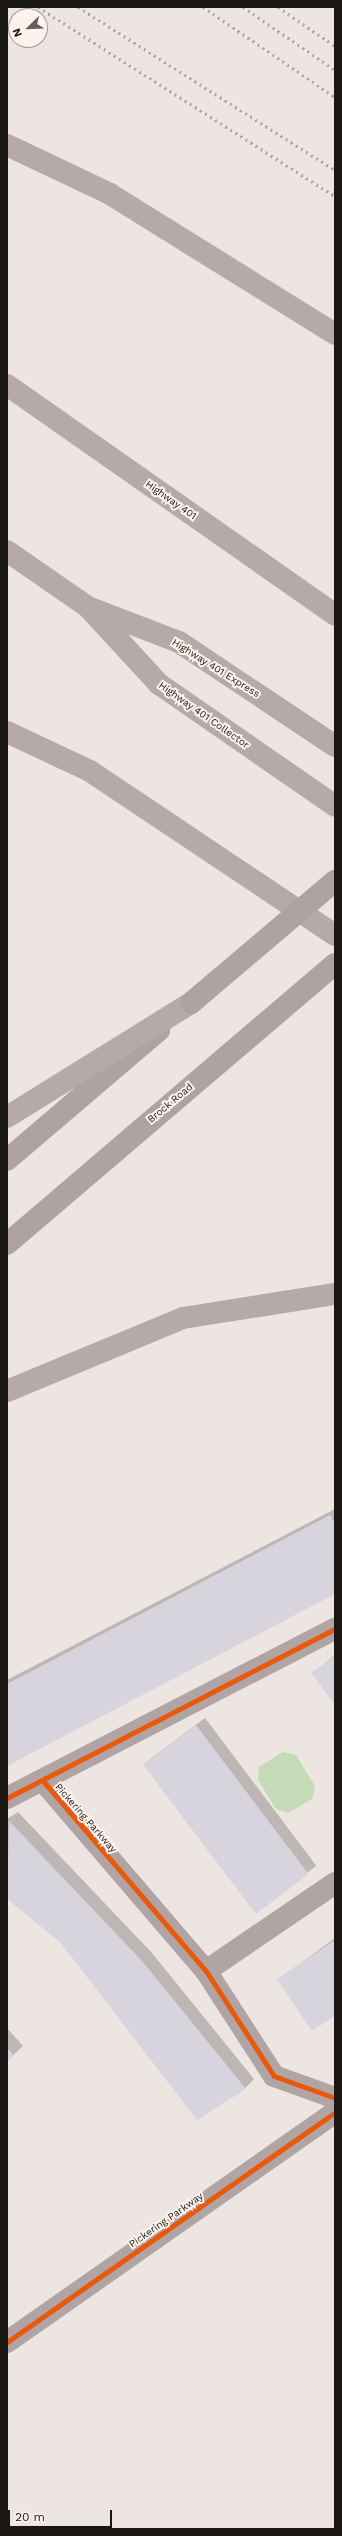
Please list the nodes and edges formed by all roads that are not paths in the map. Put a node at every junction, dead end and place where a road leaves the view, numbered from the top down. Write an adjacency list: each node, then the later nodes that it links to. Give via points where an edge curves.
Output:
1 (7, 145): 2 (highway, via 110,194)
2 (335, 334)
3 (7, 385): 6 (highway, Highway 401)
4 (7, 550): 5 (highway)
5 (88, 607): 8 (highway, Highway 401 Express, via 179,642); 9 (highway, Highway 401 Collector, via 159,684)
6 (335, 615)
7 (7, 732): 11 (highway, via 90,771)
8 (335, 746)
9 (335, 806)
10 (335, 881): 13 (main road, bridge)
11 (335, 935)
12 (335, 964): 16 (main road, Brock Road)
13 (190, 1004): 14 (highway); 15 (main road)
14 (7, 1117)
15 (7, 1160)
16 (7, 1244)
17 (335, 1294): 18 (highway, via 183,1318)
18 (7, 1391)
19 (335, 1629): 20 (street, Pickering Parkway)
20 (44, 1782): 21 (street); 23 (street, Pickering Parkway)
21 (7, 1798)
22 (335, 1883): 23 (street)
23 (206, 1971): 24 (street, Pickering Parkway, via 274,2076)
24 (335, 2098)
25 (335, 2112): 26 (street, Pickering Parkway)
26 (7, 2342)

